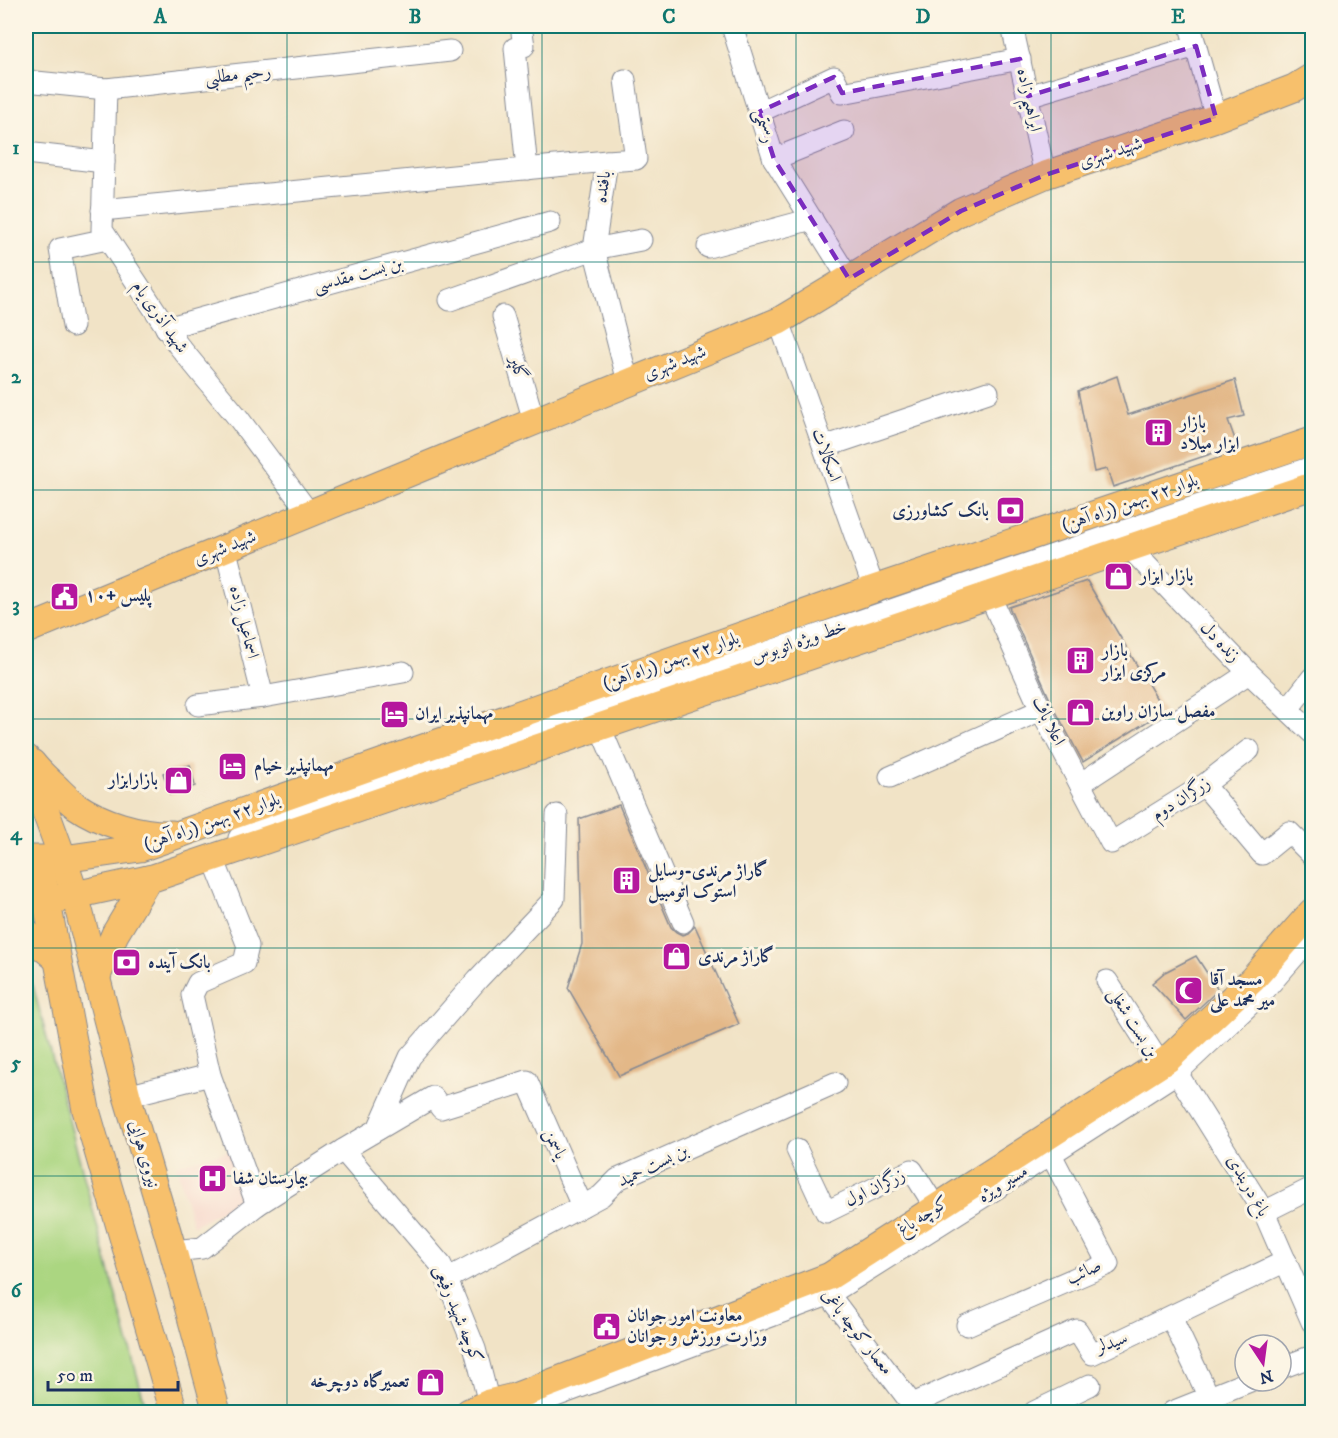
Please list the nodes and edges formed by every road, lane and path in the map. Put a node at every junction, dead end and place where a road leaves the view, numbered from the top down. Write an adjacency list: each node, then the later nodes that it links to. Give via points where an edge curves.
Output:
1 (521, 26): 19 (street, via 524,46 515,48)
2 (732, 26): 12 (street, رستمی)
3 (1012, 26): 6 (street, ابراهیم زاده)
4 (1193, 36): 11 (street); 13 (street)
5 (450, 51): 10 (street, رحیم مطلبی)
6 (1020, 59): 11 (street, ابراهیم زاده); 12 (street, via 842,93 834,77)
7 (1312, 77): 13 (main road, شهید شهری, via 1294,88)
8 (625, 80): 17 (street, بافنده, via 636,159)
9 (26, 81): 10 (street, رحیم مطلبی)
10 (106, 89): 18 (street, شهید آذری یام)
11 (1028, 96): 20 (street, ابراهیم زاده)
12 (759, 112): 16 (street, رستمی)
13 (1216, 118): 20 (main road, شهید شهری)
14 (844, 131): 16 (street)
15 (26, 153): 18 (street)
16 (774, 159): 22 (street, رستمی)
17 (607, 161): 19 (street); 27 (street, بافنده)
18 (104, 162): 21 (street, شهید آذری یام)
19 (527, 168): 21 (street)
20 (1045, 175): 28 (main road, شهید شهری, via 961,211)
21 (102, 210): 24 (street, شهید آذری یام, via 102,230)
22 (812, 219): 26 (street); 28 (street, رستمی)
23 (550, 222): 33 (street, بن بست مقدسی)
24 (107, 239): 32 (street, via 60,249); 33 (street, شهید آذری یام)
25 (641, 240): 27 (street)
26 (708, 247)
27 (594, 249): 29 (street); 34 (street, بافنده)
28 (849, 279): 31 (main road, شهید شهری)
29 (450, 300)
30 (503, 316): 36 (street, گلپر)
31 (779, 321): 34 (main road, شهید شهری); 38 (street, اسکالات)
32 (73, 326)
33 (166, 328): 41 (street, شهید آذری یام)
34 (628, 382): 36 (main road, شهید شهری)
35 (988, 392): 38 (street)
36 (534, 421): 41 (main road, شهید شهری)
37 (1312, 441): 44 (main road, بلوار ۲۲ بهمن (راه آهن))
38 (824, 447): 44 (street, اسکالات)
39 (1312, 467): 63 (street, خط ویژه اتوبوس)
40 (1312, 486): 43 (main road, بلوار ۲۲ بهمن (راه آهن))
41 (309, 513): 42 (main road, شهید شهری)
42 (225, 548): 46 (main road, شهید شهری); 50 (street, اسماعیل زاده)
43 (1130, 548): 45 (main road, بلوار ۲۲ بهمن (راه آهن)); 48 (street, زنده دل)
44 (874, 589): 64 (main road, بلوار ۲۲ بهمن (راه آهن))
45 (990, 596): 53 (street, اعلا باف); 54 (main road, بلوار ۲۲ بهمن (راه آهن))
46 (26, 630)
47 (403, 672): 50 (street)
48 (1250, 673): 52 (street, زنده دل); 60 (street)
49 (1312, 678): 52 (street)
50 (263, 698): 51 (street)
51 (198, 705)
52 (1288, 709): 55 (street, زنده دل)
53 (1041, 710): 59 (street); 60 (street, اعلا باف)
54 (600, 727): 68 (main road, بلوار ۲۲ بهمن (راه آهن)); 73 (street)
55 (1312, 733)
56 (1249, 750): 61 (street, زرگران دوم)
57 (26, 752): 64 (main road, via 37,770 75,805 91,814 139,830)
58 (26, 758): 69 (main road)
59 (890, 777)
60 (1080, 784): 65 (street, اعلا باف)
61 (1204, 785): 65 (street, زرگران دوم); 67 (street, via 1262,854 1289,832)
62 (558, 815): 83 (street, via 554,899 410,1057)
63 (285, 816): 66 (street); 70 (street)
64 (179, 834): 66 (main road, بلوار ۲۲ بهمن (راه آهن))
65 (1111, 843)
66 (140, 848): 69 (main road, بلوار ۲۲ بهمن (راه آهن))
67 (1312, 855)
68 (213, 858): 70 (main road, بلوار ۲۲ بهمن (راه آهن)); 80 (street, via 248,946 244,963 198,982 192,995)
69 (42, 859): 71 (main road, نیروی هوایی); 72 (main road)
70 (151, 879): 71 (main road, بلوار ۲۲ بهمن (راه آهن)); 77 (main road, via 115,934)
71 (75, 895): 72 (main road, بلوار ۲۲ بهمن (راه آهن)); 77 (main road, نیروی هوایی)
72 (35, 900): 76 (main road)
73 (682, 922)
74 (1309, 931): 79 (main road, کوچه باغ, via 1252,980)
75 (26, 933): 76 (main road)
76 (57, 959): 107 (main road, via 86,1110)
77 (96, 978): 82 (main road, نیروی هوایی)
78 (1107, 981): 79 (street, بن بست شغلی)
79 (1169, 1065): 84 (main road, کوچه باغ); 91 (street, باغ دربندی)
80 (210, 1075): 82 (street); 88 (street)
81 (834, 1083): 89 (street, بن بست حمید, via 618,1179 601,1196)
82 (127, 1096): 92 (main road, نیروی هوایی)
83 (378, 1129): 85 (street); 89 (street, یاسمن, via 433,1097 441,1108 527,1081)
84 (1047, 1147): 90 (main road, کوچه باغ); 95 (street, مسیر ویژه); 98 (street, صائب, via 1108,1264)
85 (343, 1150): 88 (street); 94 (street, کوچه شهید رفیعی, via 441,1265)
86 (797, 1150): 90 (street, زرگران اول, via 826,1212 912,1170)
87 (1312, 1188): 91 (street)
88 (257, 1205): 92 (street, via 202,1248)
89 (582, 1206): 94 (street, بن بست حمید)
90 (936, 1208): 95 (main road, کوچه باغ, via 830,1276)
91 (1264, 1212): 93 (street, باغ دربندی)
92 (172, 1251): 108 (main road, نیروی هوایی)
93 (1286, 1261): 96 (street, سیدلر); 97 (street, باغ دربندی)
94 (447, 1279): 104 (street, کوچه شهید رفیعی, via 475,1349)
95 (823, 1288): 104 (main road, کوچه باغ); 105 (street, معمار کوچه باغی)
96 (1171, 1317): 103 (street); 105 (street, سیدلر, via 1092,1354 1077,1330)
97 (1312, 1322)
98 (967, 1324)
99 (1312, 1356): 100 (street)
100 (1293, 1363)
101 (1090, 1385): 109 (street)
102 (1233, 1392): 103 (street)
103 (1212, 1405): 110 (street)
104 (505, 1408)
105 (916, 1408)
106 (1312, 1410): 111 (street)
107 (174, 1413)
108 (217, 1413)
109 (1034, 1413)
110 (1172, 1413)
111 (1306, 1413)

